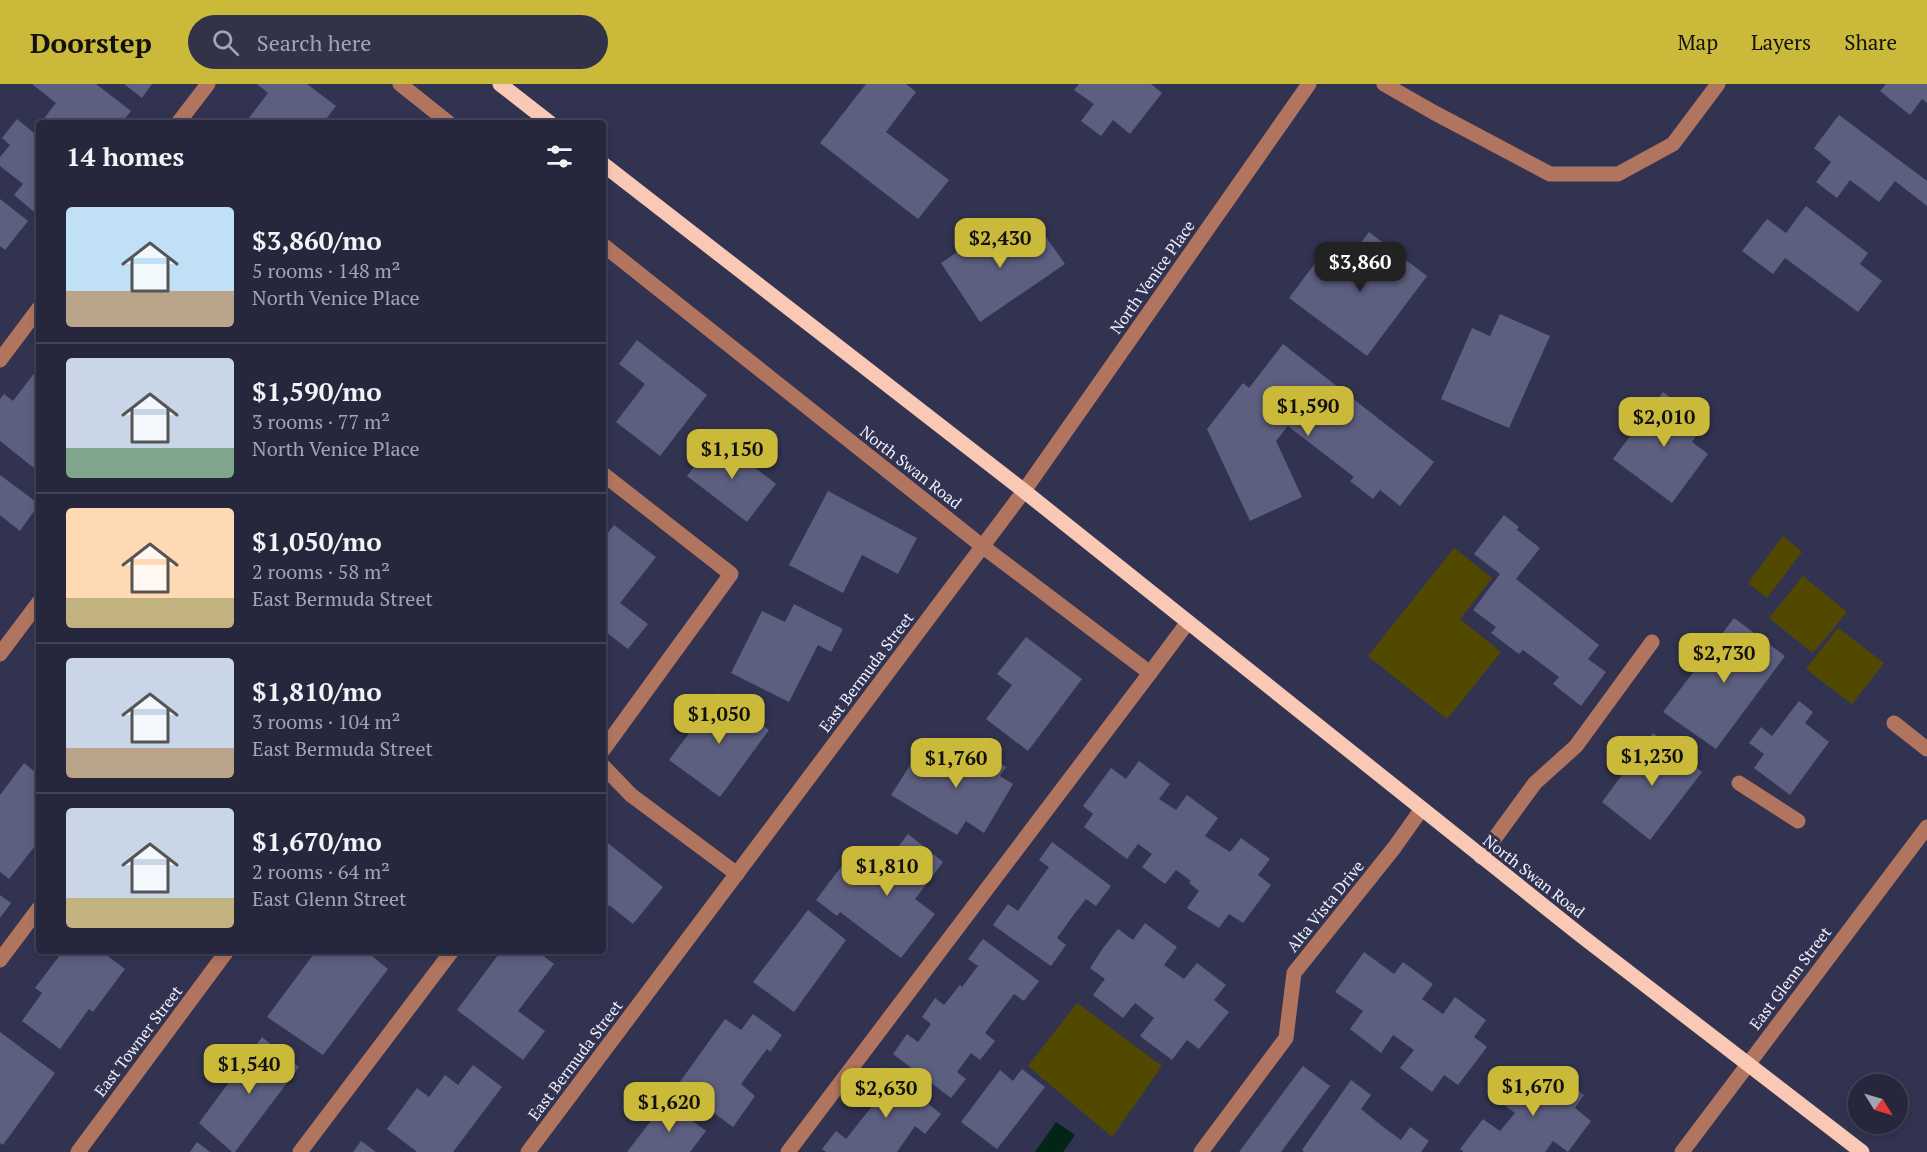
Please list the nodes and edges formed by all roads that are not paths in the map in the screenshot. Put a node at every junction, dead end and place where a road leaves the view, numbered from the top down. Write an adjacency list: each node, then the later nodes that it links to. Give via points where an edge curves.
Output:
1 (208, 84): 7 (street)
2 (400, 84): 8 (street)
3 (500, 84): 9 (main road)
4 (1309, 84): 15 (street, North Venice Place)
5 (1384, 84): 6 (street, via 1550,174 1618,174 1673,144)
6 (1719, 84)
7 (180, 120)
8 (445, 120)
9 (546, 120)
10 (606, 166): 15 (main road, North Swan Road)
11 (606, 247): 16 (street, North Swan Road)
12 (36, 312): 13 (street)
13 (0, 360)
14 (606, 476): 23 (street, via 731,574)
15 (1024, 490): 16 (street, East Bermuda Street); 18 (main road, North Swan Road)
16 (982, 546): 21 (street, North Swan Road); 31 (street, East Bermuda Street)
17 (36, 606): 20 (street)
18 (1188, 622): 21 (street); 27 (main road, North Swan Road)
19 (1652, 642): 30 (street, via 1575,746 1535,783)
20 (0, 654)
21 (1150, 673): 40 (street)
22 (1894, 723): 24 (street)
23 (606, 746)
24 (1927, 749)
25 (606, 769): 31 (street, via 632,795)
26 (1739, 783): 28 (street)
27 (1421, 810): 30 (main road, North Swan Road); 41 (street, Alta Vista Drive, via 1294,973 1286,1038)
28 (1798, 821)
29 (1927, 827): 36 (street, East Glenn Street)
30 (1481, 857): 36 (main road, North Swan Road)
31 (737, 874): 39 (street, East Bermuda Street)
32 (36, 912): 35 (street)
33 (225, 954): 37 (street, East Towner Street)
34 (450, 954): 38 (street)
35 (0, 960)
36 (1747, 1065): 42 (street, East Glenn Street); 43 (main road, North Swan Road)
37 (78, 1152)
38 (300, 1152)
39 (528, 1152)
40 (788, 1152)
41 (1200, 1152)
42 (1682, 1152)
43 (1863, 1152)

